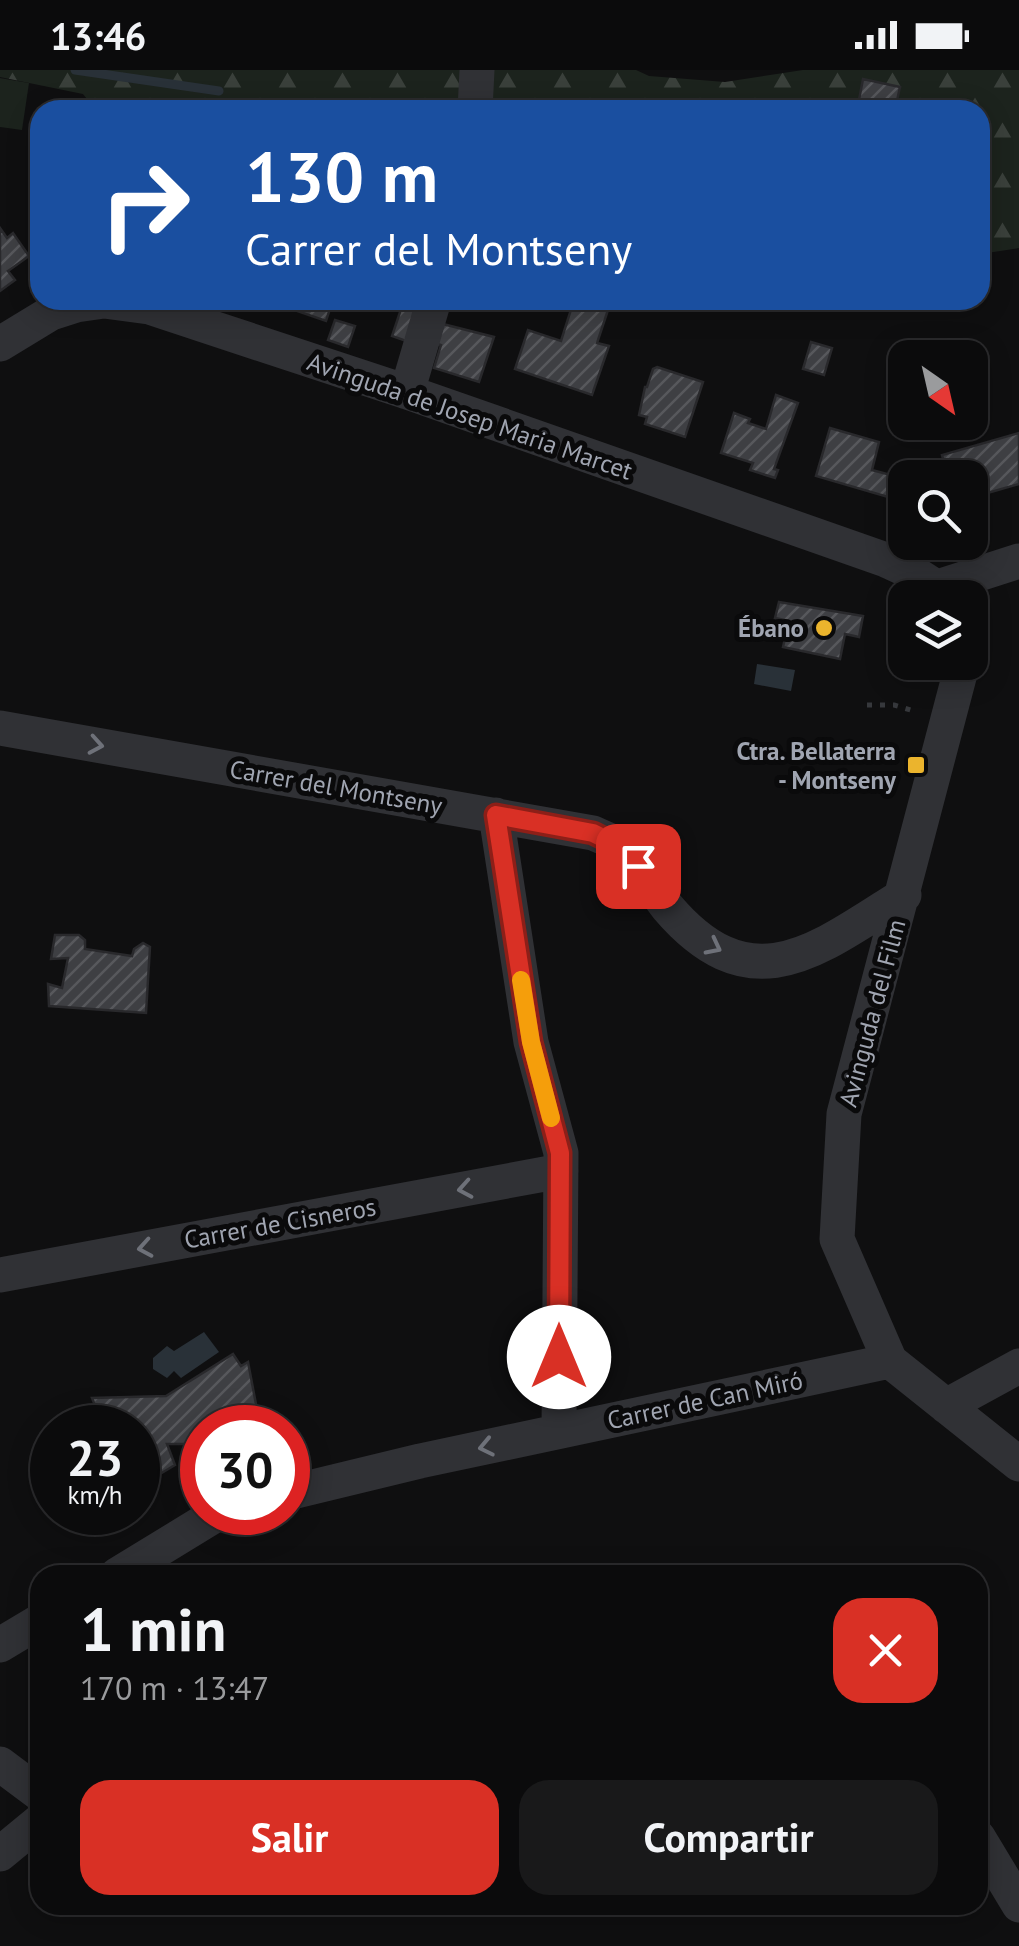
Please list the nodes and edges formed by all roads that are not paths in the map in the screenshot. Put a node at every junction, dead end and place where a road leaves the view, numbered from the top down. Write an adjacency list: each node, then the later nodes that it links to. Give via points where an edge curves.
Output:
1 (477, 70): 2 (street)
2 (476, 100)
3 (64, 310): 6 (street, Avinguda de Josep Maria Marcet)
4 (155, 310): 7 (street, Avinguda de Josep Maria Marcet)
5 (431, 310): 7 (street)
6 (0, 344)
7 (406, 392): 9 (street, Avinguda de Josep Maria Marcet, via 886,560)
8 (1019, 560): 10 (street)
9 (921, 580)
10 (971, 580)
11 (959, 680): 14 (street, Avinguda del Film)
12 (0, 728): 13 (street, Carrer del Montseny, one-way to 13)
13 (496, 815): 14 (street, Carrer del Montseny, one-way to 14, via 593,833 621,847 694,936 748,961 816,950); 15 (street, via 531,1042)
14 (904, 895): 17 (street, Avinguda del Film, via 844,1114 837,1239)
15 (560, 1172): 16 (street, Carrer de Cisneros, one-way to 16); 20 (street)
16 (0, 1275)
17 (890, 1361): 19 (street); 20 (street, Carrer de Can Miró)
18 (1019, 1366): 19 (street)
19 (946, 1406): 21 (street)
20 (559, 1431): 22 (street, Carrer de Can Miró, one-way to 22)
21 (1019, 1464)
22 (310, 1488)
23 (182, 1535): 24 (street)
24 (133, 1565)
25 (30, 1627): 26 (street)
26 (0, 1645)
27 (0, 1764): 28 (street)
28 (30, 1786)
29 (30, 1830): 30 (street)
30 (0, 1854)
31 (988, 1854): 32 (street)
32 (1019, 1905)

